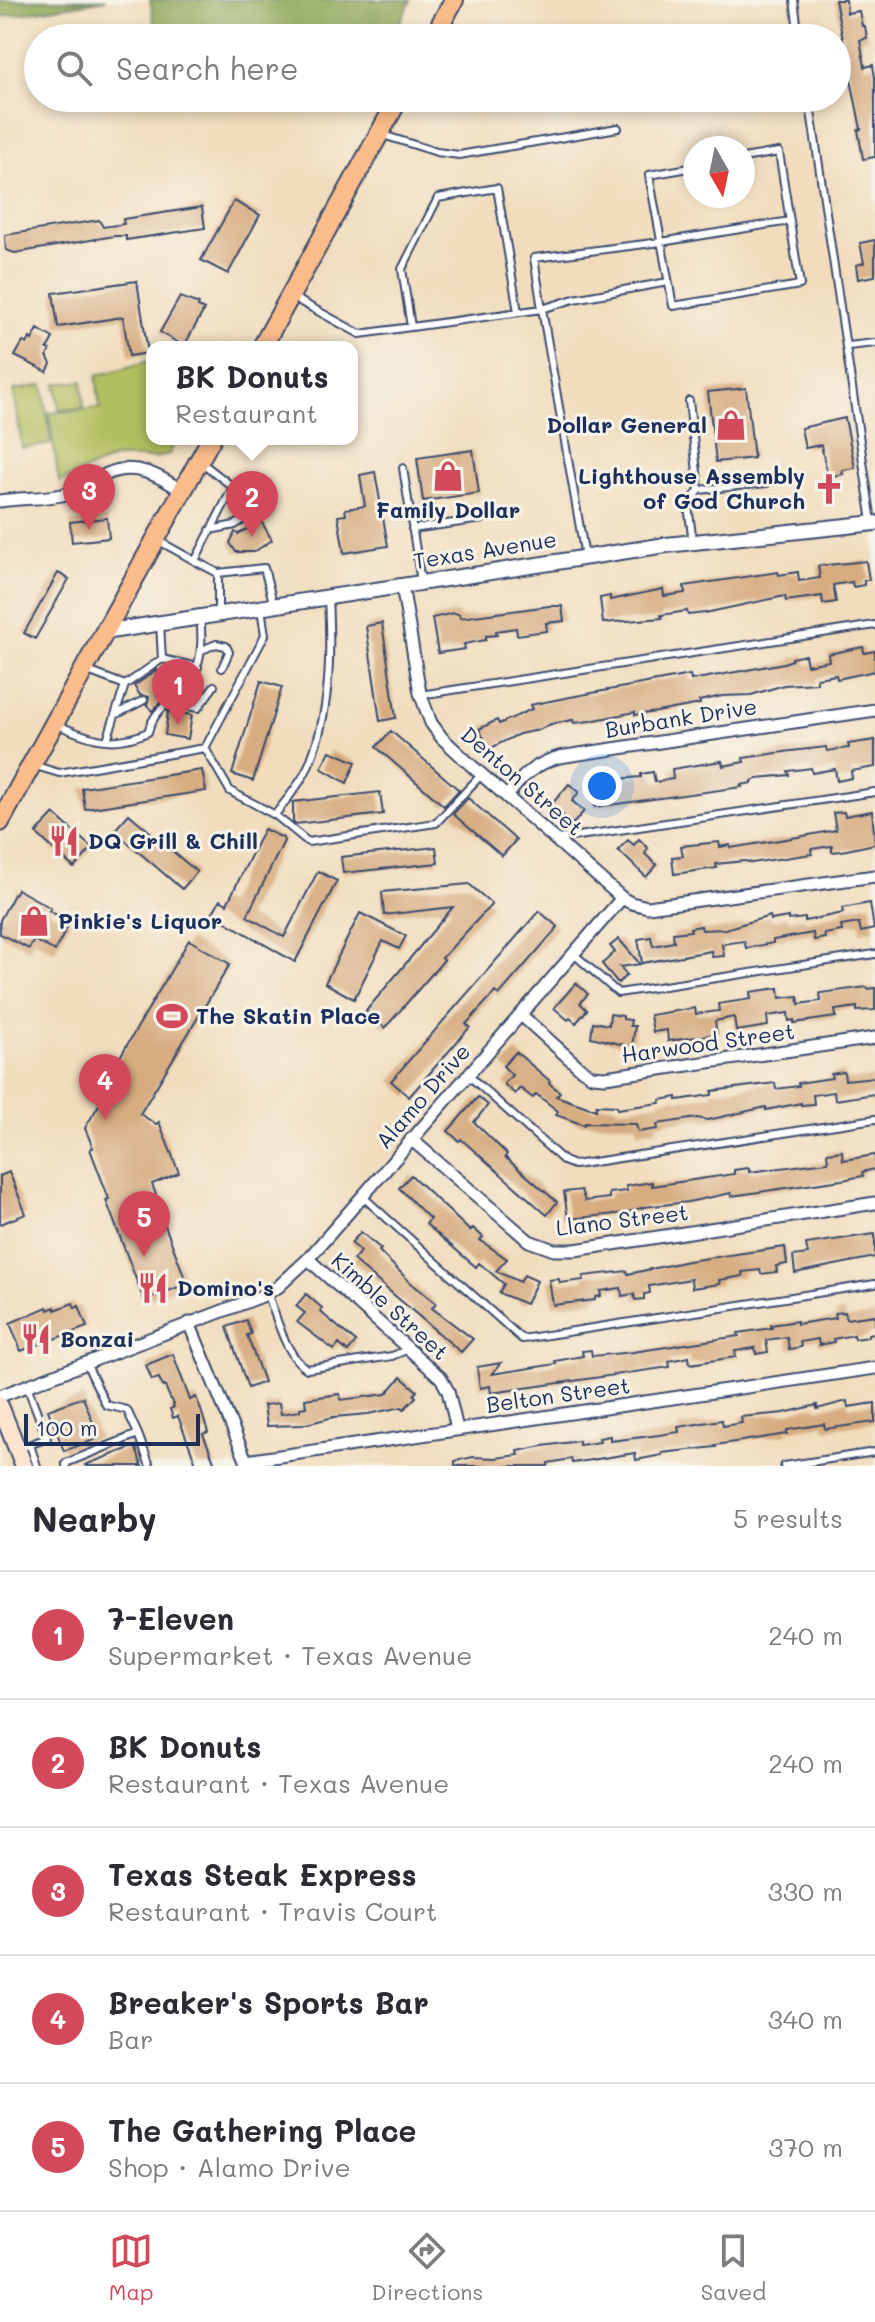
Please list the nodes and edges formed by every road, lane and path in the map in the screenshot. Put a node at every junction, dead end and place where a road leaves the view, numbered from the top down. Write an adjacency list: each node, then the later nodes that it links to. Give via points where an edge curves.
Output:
1 (454, 0): 3 (highway)
2 (794, 0): 4 (lane)
3 (441, 24)
4 (797, 24)
5 (392, 112): 8 (highway)
6 (811, 112): 20 (lane)
7 (618, 128): 8 (lane, via 459,155)
8 (380, 134): 14 (highway)
9 (755, 156): 11 (lane, via 779,152)
10 (683, 169): 12 (lane, via 649,175)
11 (790, 221): 12 (lane); 13 (lane, via 800,285 673,306)
12 (661, 242): 13 (lane); 15 (lane, via 534,258)
13 (668, 282): 15 (lane)
14 (290, 296): 17 (lane, via 360,334); 18 (highway)
15 (542, 309): 16 (lane); 36 (lane)
16 (518, 312): 17 (lane); 17 (lane, via 497,188 438,198 402,269)
17 (411, 327)
18 (265, 341)
19 (875, 343): 20 (lane)
20 (848, 346): 31 (lane)
21 (689, 401): 27 (lane)
22 (207, 445): 23 (highway)
23 (198, 461): 26 (lane); 28 (highway)
24 (403, 468): 32 (lane)
25 (767, 483): 27 (lane)
26 (233, 487): 33 (lane); 33 (lane, via 249,494 257,511 235,525)
27 (699, 490): 35 (lane, via 688,506)
28 (182, 491): 29 (street, via 150,473 130,469 110,472 62,495); 34 (highway)
29 (0, 501)
30 (482, 519): 32 (lane)
31 (874, 523): 35 (street, Texas Avenue)
32 (412, 529): 39 (lane)
33 (210, 530): 37 (lane)
34 (155, 539): 37 (lane); 47 (highway)
35 (693, 542): 36 (street, Texas Avenue)
36 (585, 557): 39 (street, Texas Avenue)
37 (195, 561): 38 (lane)
38 (218, 573): 42 (lane, via 264,568); 43 (lane)
39 (421, 582): 40 (street, Texas Avenue)
40 (402, 585): 41 (street, Texas Avenue); 58 (street, Denton Street)
41 (328, 597): 42 (street, Texas Avenue); 69 (lane, via 331,654 322,724 306,772)
42 (268, 607): 43 (street, Texas Avenue); 64 (lane, via 265,635)
43 (218, 614): 44 (street, Texas Avenue)
44 (200, 617): 45 (street, Texas Avenue); 48 (lane)
45 (160, 623): 47 (street, Texas Avenue); 49 (lane)
46 (875, 625): 58 (lane)
47 (104, 632): 53 (highway)
48 (202, 650): 51 (lane); 52 (lane, via 226,646 229,652)
49 (162, 659): 50 (lane); 55 (lane)
50 (184, 664): 51 (lane); 54 (lane)
51 (198, 667): 57 (lane)
52 (222, 668)
53 (84, 669): 55 (lane); 62 (highway)
54 (167, 684)
55 (125, 685): 61 (lane)
56 (214, 686): 57 (lane, via 198,708 188,706)
57 (181, 691): 63 (lane, via 152,716 148,732 128,741)
58 (420, 695): 66 (street, Denton Street, via 442,738)
59 (144, 700): 61 (lane)
60 (875, 710): 68 (street, Burbank Drive, via 559,757 522,775)
61 (115, 715): 63 (lane)
62 (54, 724): 63 (lane); 65 (highway)
63 (107, 740)
64 (205, 748): 65 (lane, via 59,773); 69 (lane, via 230,791)
65 (32, 765): 70 (highway)
66 (482, 774): 68 (street, Denton Street); 69 (lane, via 436,823 308,842)
67 (875, 792): 71 (lane)
68 (508, 795): 71 (street, Denton Street)
69 (275, 815)
70 (0, 822)
71 (557, 839): 73 (street, Denton Street)
72 (875, 876): 73 (street, via 648,907)
73 (622, 898): 74 (street, Alamo Drive)
74 (574, 954): 75 (lane, via 618,993); 76 (street, Alamo Drive)
75 (875, 954)
76 (521, 1015): 77 (street, Harwood Street, via 581,1069 605,1077); 78 (street, Alamo Drive)
77 (875, 1038)
78 (468, 1075): 79 (lane, via 574,1165); 80 (street, Alamo Drive)
79 (875, 1119)
80 (411, 1139): 81 (street, Alamo Drive); 82 (street, Llano Street, via 529,1241 554,1250)
81 (362, 1196): 83 (street, Alamo Drive); 84 (lane, via 522,1339)
82 (875, 1203)
83 (308, 1259): 85 (street, Alamo Drive); 87 (street, Kimble Street)
84 (875, 1284)
85 (267, 1293): 86 (street, Alamo Drive); 87 (lane, via 293,1355 307,1369)
86 (189, 1323): 88 (street, Alamo Drive); 97 (street)
87 (409, 1349): 93 (street, Kimble Street, via 441,1378)
88 (86, 1363): 90 (street, Alamo Drive); 94 (lane, via 106,1405 127,1410)
89 (875, 1368): 93 (street, Belton Street)
90 (27, 1386): 91 (street, Alamo Drive); 95 (lane, via 47,1438)
91 (0, 1396)
92 (0, 1406): 95 (main road)
93 (457, 1429): 97 (street, Belton Street)
94 (138, 1434): 100 (lane); 101 (lane)
95 (24, 1447): 98 (main road); 99 (lane)
96 (875, 1452): 102 (lane)
97 (247, 1464)
98 (24, 1466)
99 (37, 1466)
100 (66, 1466)
101 (150, 1466)
102 (784, 1466)

